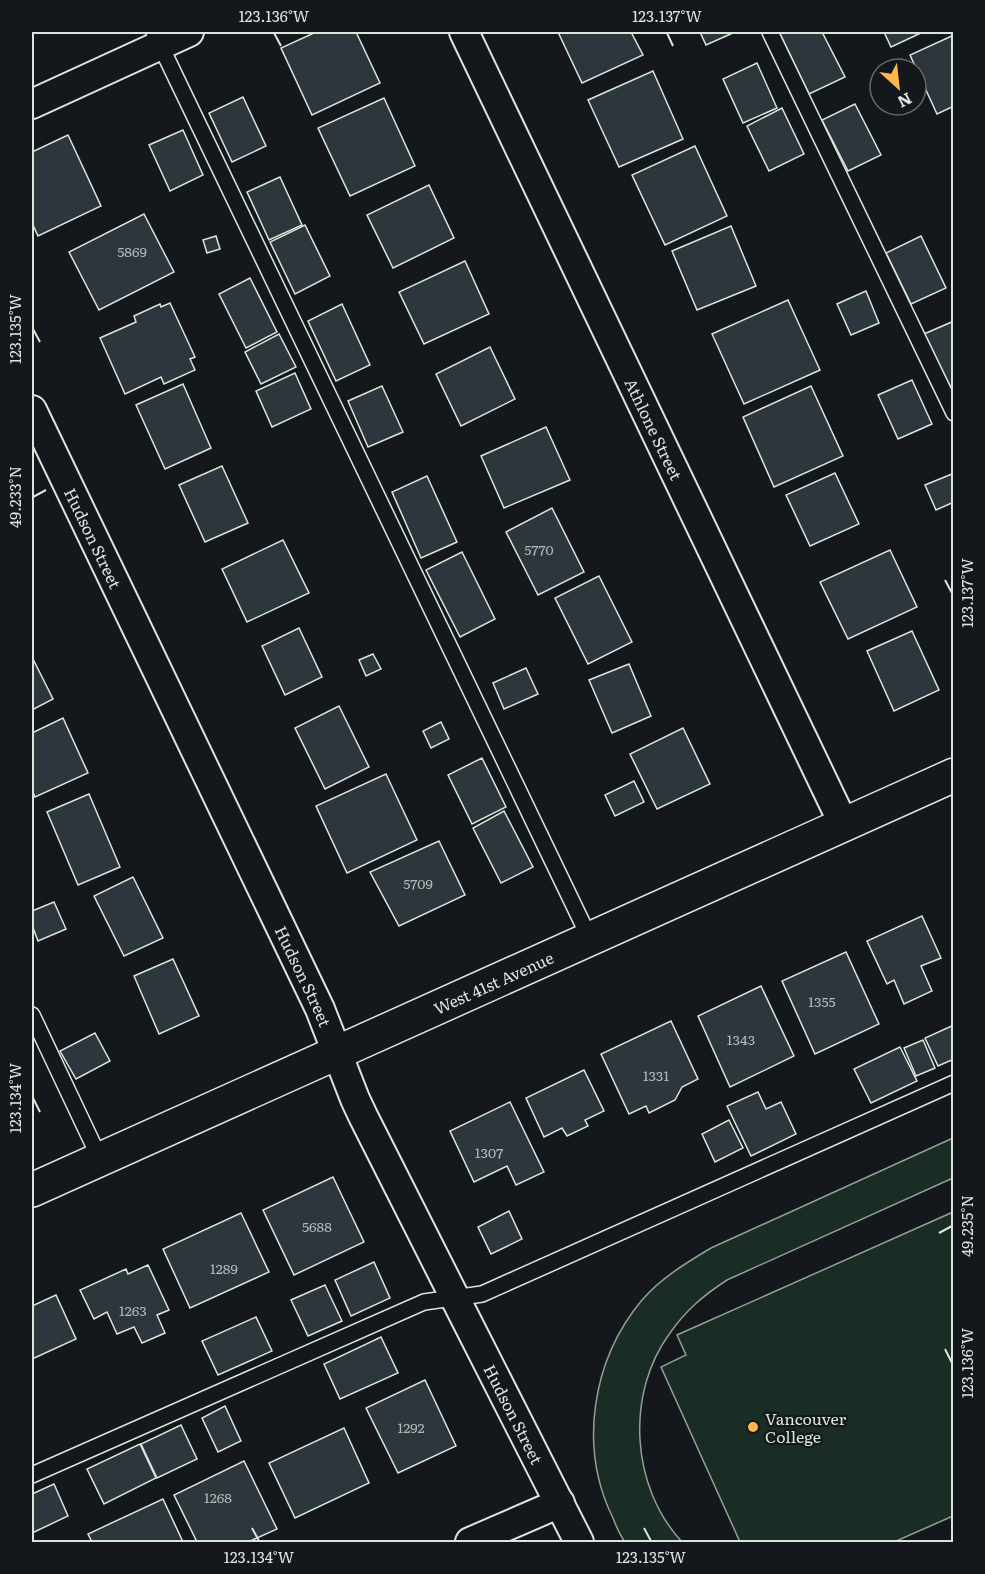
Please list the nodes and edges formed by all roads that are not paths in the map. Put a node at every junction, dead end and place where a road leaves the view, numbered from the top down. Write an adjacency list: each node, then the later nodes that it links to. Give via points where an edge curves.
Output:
1 (189, 32): 4 (street)
2 (464, 32): 9 (street, Athlone Street)
3 (770, 32): 7 (lane)
4 (157, 38): 5 (street); 10 (lane)
5 (32, 104)
6 (32, 410): 12 (street, Hudson Street, via 320,1009)
7 (954, 413)
8 (954, 775): 9 (main road, West 41st Avenue)
9 (844, 825): 10 (main road, West 41st Avenue)
10 (590, 939): 12 (main road, West 41st Avenue)
11 (32, 1016): 14 (lane)
12 (337, 1052): 14 (main road, West 41st Avenue); 16 (street, Hudson Street, via 355,1099)
13 (954, 1083): 16 (lane, via 482,1294)
14 (100, 1159): 15 (main road, West 41st Avenue)
15 (32, 1190)
16 (454, 1298): 17 (lane, via 424,1302); 18 (street, Hudson Street)
17 (32, 1475)
18 (560, 1503): 19 (street); 20 (street, Hudson Street)
19 (470, 1542)
20 (579, 1542)

